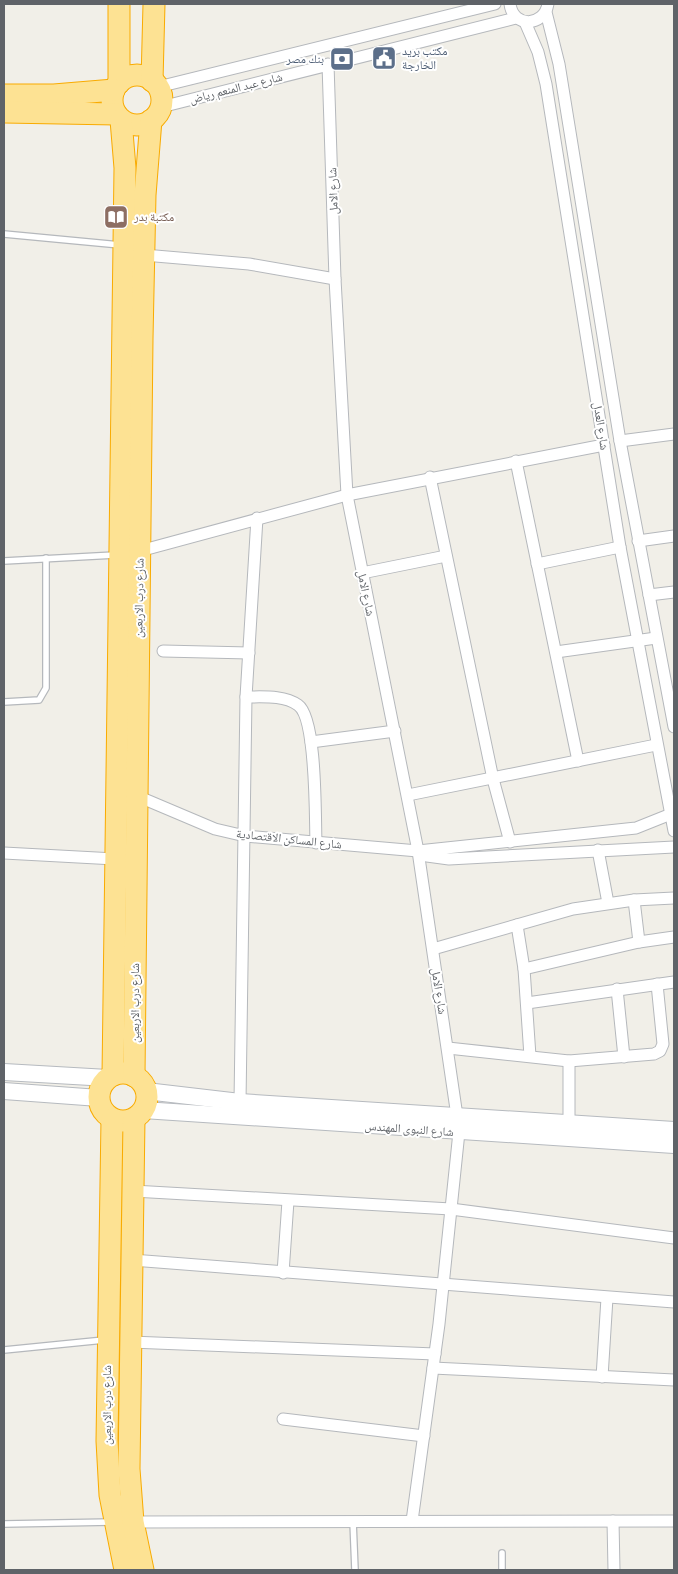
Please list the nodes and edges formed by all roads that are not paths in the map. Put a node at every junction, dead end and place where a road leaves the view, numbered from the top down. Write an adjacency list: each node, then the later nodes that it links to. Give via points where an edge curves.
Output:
1 (119, 4): 12 (highway)
2 (154, 4): 14 (highway, شارع درب الاربعين)
3 (495, 4): 7 (street, شارع عبد المنعم رياض)
4 (510, 4): 6 (street, شارع العدل)
5 (548, 6): 6 (street, شارع عبد المنعم رياض, via 537,20); 23 (street, شارع العدل)
6 (520, 20): 9 (street, شارع عبد المنعم رياض); 24 (street, شارع العدل, via 538,52 546,84)
7 (346, 41): 8 (street, شارع عبد المنعم رياض); 9 (street)
8 (310, 50): 11 (street); 14 (street, شارع عبد المنعم رياض)
9 (351, 59): 10 (street, شارع عبد المنعم رياض)
10 (328, 64): 11 (street, شارع عبد المنعم رياض); 20 (street, شارع الامل)
11 (315, 68): 14 (street, شارع عبد المنعم رياض)
12 (117, 87): 13 (highway, via 54,95); 14 (highway, via 135,76); 16 (highway, via 112,98)
13 (4, 95)
14 (156, 99): 16 (highway, via 142,125 131,124); 19 (highway, شارع درب الاربعين, via 146,176)
15 (4, 112): 16 (highway)
16 (119, 117): 18 (highway, شارع درب الاربعين, via 125,160)
17 (4, 234): 18 (lane)
18 (124, 246): 21 (highway, شارع درب الاربعين)
19 (144, 255): 20 (street, via 249,264); 21 (highway, شارع درب الاربعين)
20 (335, 279): 27 (street, شارع الامل)
21 (133, 310): 32 (highway, شارع درب الاربعين)
22 (674, 434): 23 (street)
23 (620, 442): 30 (street, شارع العدل)
24 (604, 445): 25 (street); 31 (street, شارع العدل)
25 (516, 461): 26 (street); 36 (street)
26 (430, 477): 27 (street); 33 (street)
27 (347, 494): 28 (street); 37 (street, شارع الامل)
28 (257, 518): 32 (street); 44 (street)
29 (674, 536): 30 (street)
30 (638, 541): 39 (street, شارع العدل)
31 (620, 547): 36 (street); 41 (street, شارع العدل)
32 (129, 553): 34 (lane); 54 (highway, شارع درب الاربعين); 64 (highway, شارع درب الاربعين)
33 (446, 556): 37 (street); 52 (street)
34 (46, 558): 35 (lane); 46 (lane, via 46,688 39,700)
35 (4, 561)
36 (537, 564): 43 (street)
37 (362, 573): 48 (street, شارع الامل)
38 (674, 592): 39 (street)
39 (648, 596): 40 (street, شارع العدل)
40 (656, 638): 41 (street); 47 (street, شارع العدل)
41 (637, 641): 43 (street); 50 (street, شارع العدل)
42 (163, 651): 44 (street)
43 (556, 652): 51 (street)
44 (249, 653): 45 (street)
45 (246, 697): 49 (street, via 286,698 298,704 306,714); 57 (street)
46 (4, 702)
47 (674, 727)
48 (395, 731): 49 (street); 53 (street, شارع الامل)
49 (311, 742): 59 (street)
50 (656, 745): 51 (street); 55 (street, شارع العدل)
51 (578, 761): 52 (street)
52 (493, 779): 53 (street); 58 (street)
53 (408, 795): 62 (street, شارع الامل)
54 (137, 796): 57 (street, شارع المساكن الاقتصادية, via 215,829); 85 (highway, شارع درب الاربعين)
55 (671, 814): 56 (street, شارع العدل); 58 (street, شارع المساكن الاقتصادية, via 636,828)
56 (674, 831)
57 (245, 836): 59 (street, شارع المساكن الاقتصادية); 86 (street)
58 (510, 842): 62 (street, شارع المساكن الاقتصادية)
59 (316, 843): 62 (street, شارع المساكن الاقتصادية)
60 (674, 847): 61 (street, شارع المساكن الاقتصادية)
61 (598, 850): 62 (street, شارع المساكن الاقتصادية, via 449,859); 67 (street)
62 (418, 852): 71 (street, شارع الامل)
63 (4, 853): 64 (street)
64 (115, 859): 82 (highway, شارع درب الاربعين)
65 (674, 898): 66 (street)
66 (634, 900): 67 (street); 70 (street)
67 (608, 903): 68 (street)
68 (517, 925): 71 (street); 72 (street)
69 (674, 938): 70 (street)
70 (639, 942): 72 (street)
71 (433, 949): 77 (street, شارع الامل)
72 (524, 969): 76 (street)
73 (674, 982): 74 (street)
74 (657, 984): 75 (street); 79 (street, via 662,1048 654,1054)
75 (617, 989): 76 (street); 79 (street)
76 (527, 1003): 78 (street)
77 (448, 1048): 78 (street); 88 (street, شارع الامل)
78 (530, 1056): 80 (street)
79 (624, 1057): 80 (street)
80 (569, 1061): 89 (street)
81 (4, 1072): 82 (street)
82 (111, 1076): 84 (highway); 85 (highway, via 127,1073)
83 (4, 1091): 84 (street)
84 (98, 1098): 87 (highway, via 102,1110)
85 (139, 1099): 86 (street, شارع النبوى المهندس); 87 (highway, via 119,1121); 88 (street, شارع النبوى المهندس); 92 (highway, شارع درب الاربعين)
86 (240, 1102): 88 (street, شارع النبوى المهندس)
87 (112, 1119): 101 (highway, شارع درب الاربعين)
88 (458, 1124): 89 (street, شارع النبوى المهندس); 91 (street, شارع النبوى المهندس); 94 (street, شارع الامل)
89 (569, 1124): 90 (street, شارع النبوى المهندس)
90 (674, 1130)
91 (674, 1145)
92 (133, 1191): 93 (street); 96 (highway, شارع درب الاربعين)
93 (288, 1201): 94 (street); 97 (street)
94 (452, 1209): 95 (street); 98 (street, شارع الامل)
95 (674, 1238)
96 (132, 1260): 97 (street); 102 (highway, شارع درب الاربعين)
97 (283, 1273): 98 (street)
98 (444, 1286): 99 (street); 104 (street, شارع الامل)
99 (607, 1298): 100 (street); 106 (street)
100 (674, 1302)
101 (108, 1340): 103 (lane); 114 (highway, شارع درب الاربعين, via 107,1468)
102 (130, 1342): 104 (street); 114 (highway, شارع درب الاربعين, via 128,1470)
103 (4, 1350)
104 (435, 1354): 105 (street, شارع الامل)
105 (433, 1368): 106 (street); 109 (street, شارع الامل)
106 (602, 1378): 107 (street)
107 (674, 1380)
108 (283, 1419): 109 (street)
109 (424, 1436): 111 (street, شارع الامل)
110 (353, 1521): 111 (street); 114 (street); 119 (lane)
111 (412, 1521): 112 (street)
112 (613, 1521): 113 (street); 121 (street)
113 (674, 1521)
114 (123, 1522): 115 (lane); 117 (highway, شارع درب الاربعين); 118 (highway, شارع درب الاربعين)
115 (4, 1524)
116 (502, 1552): 120 (lane)
117 (125, 1570)
118 (143, 1570)
119 (355, 1570)
120 (502, 1570)
121 (614, 1570)

